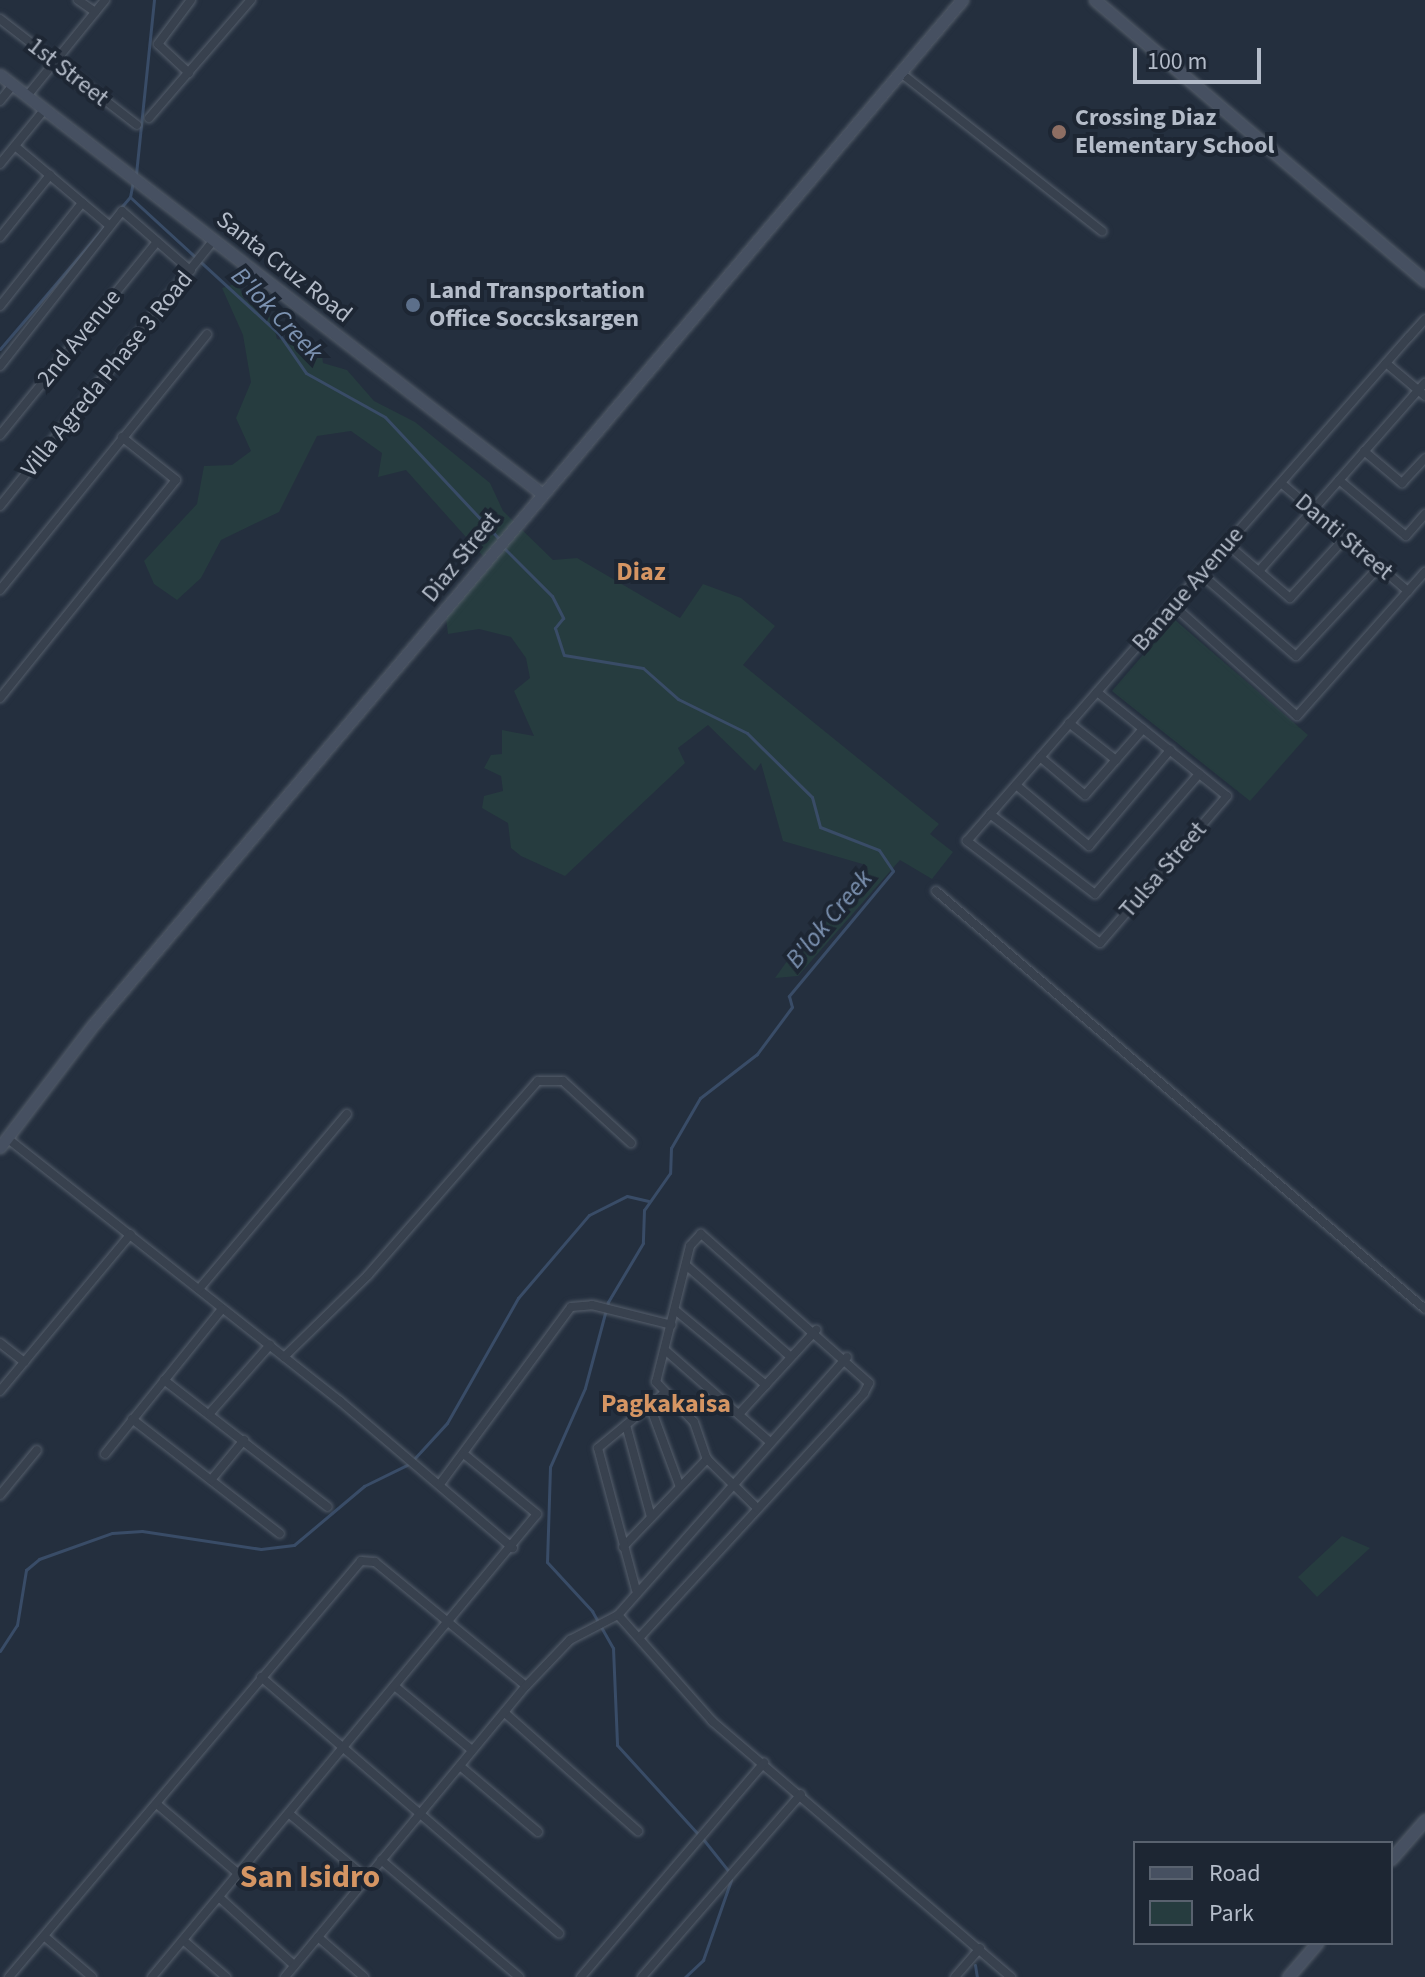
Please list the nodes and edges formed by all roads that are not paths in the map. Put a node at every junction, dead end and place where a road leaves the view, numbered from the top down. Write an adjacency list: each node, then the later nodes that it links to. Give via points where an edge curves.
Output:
1 (78, 0): 7 (street)
2 (105, 0): 7 (street)
3 (191, 0): 10 (street, via 158,44)
4 (962, 0): 11 (main road, Diaz Street)
5 (1095, 0): 29 (main road)
6 (249, 1): 10 (street)
7 (95, 12): 9 (street)
8 (0, 19): 9 (street, 1st Street)
9 (54, 62): 14 (street); 18 (street, 1st Street)
10 (189, 73): 17 (street)
11 (901, 73): 24 (street); 42 (main road, Diaz Street)
12 (0, 75): 13 (main road, Santa Cruz Road)
13 (13, 85): 14 (main road, Santa Cruz Road); 15 (street)
14 (27, 96): 16 (main road, Santa Cruz Road)
15 (0, 101)
16 (44, 110): 19 (street); 26 (main road, Santa Cruz Road)
17 (149, 118)
18 (137, 125)
19 (15, 146): 20 (street); 21 (street)
20 (0, 164)
21 (50, 175): 22 (street); 25 (street)
22 (82, 203): 23 (street); 30 (street)
23 (105, 222): 27 (street, via 122,211); 34 (street)
24 (1102, 231)
25 (0, 237)
26 (213, 241): 28 (street, Villa Agreda Phase 3 Road); 42 (main road, Santa Cruz Road)
27 (157, 242): 28 (street); 36 (street, 2nd Avenue)
28 (196, 264): 43 (street, Villa Agreda Phase 3 Road)
29 (1425, 281)
30 (0, 306)
31 (1425, 319): 33 (street, Banaue Avenue)
32 (207, 334): 37 (street)
33 (1386, 363): 35 (street); 41 (street, Banaue Avenue)
34 (0, 366)
35 (1423, 389): 38 (street)
36 (0, 435)
37 (122, 437): 52 (street); 56 (street, via 176,480)
38 (1364, 451): 39 (street, via 1402,483); 40 (street)
39 (1425, 458)
40 (1339, 480): 44 (street); 45 (street, via 1406,536)
41 (1281, 483): 44 (street, Danti Street); 47 (street, Banaue Avenue)
42 (541, 493): 68 (main road, Diaz Street)
43 (0, 506)
44 (1313, 510): 46 (street, Danti Street); 49 (street)
45 (1425, 514)
46 (1345, 538): 48 (street, Danti Street); 49 (street, via 1290,598)
47 (1227, 544): 49 (street); 51 (street, Banaue Avenue)
48 (1379, 567): 51 (street, via 1296,656); 53 (street, Danti Street)
49 (1259, 571)
50 (1425, 572): 53 (street)
51 (1201, 574): 54 (street, Banaue Avenue)
52 (0, 590)
53 (1408, 591): 54 (street, via 1297,716)
54 (1173, 605): 55 (street, Banaue Avenue)
55 (1097, 692): 57 (street, Banaue Avenue); 58 (street, Tulsa Street)
56 (0, 698)
57 (1069, 723): 60 (street, Banaue Avenue); 61 (street)
58 (1143, 729): 59 (street, Tulsa Street); 61 (street)
59 (1170, 750): 62 (street, Tulsa Street); 63 (street, via 1089,846)
60 (1040, 757): 61 (street, via 1085,795); 63 (street, Banaue Avenue)
61 (1116, 760)
62 (1199, 774): 64 (street, via 1095,894); 65 (street, Tulsa Street, via 1227,796 1100,943)
63 (1016, 785): 64 (street, Banaue Avenue)
64 (990, 814): 65 (street, Banaue Avenue)
65 (967, 841)
66 (936, 891): 74 (street)
67 (347, 1114): 72 (street)
68 (2, 1139): 70 (street)
69 (631, 1143): 81 (street, via 563,1081 538,1081 368,1275)
70 (131, 1234): 72 (street); 84 (street)
71 (687, 1266): 75 (street); 77 (street, via 694,1238 706,1235); 82 (street)
72 (199, 1289): 73 (street)
73 (222, 1309): 79 (street); 85 (street)
74 (1425, 1309)
75 (675, 1310): 76 (street); 86 (street)
76 (672, 1325): 80 (street); 98 (street, via 600,1307 571,1307)
77 (816, 1330): 82 (street); 83 (street)
78 (0, 1343): 84 (street)
79 (270, 1345): 81 (street); 90 (street)
80 (665, 1350): 88 (street, via 655,1378); 91 (street)
81 (284, 1357): 102 (street)
82 (791, 1357): 86 (street)
83 (847, 1357): 95 (street); 106 (street, via 866,1374 868,1388)
84 (24, 1362): 87 (street)
85 (164, 1380): 90 (street); 92 (street)
86 (766, 1385): 91 (street)
87 (0, 1391)
88 (662, 1395): 89 (street); 99 (street, via 687,1412)
89 (650, 1406): 93 (street); 103 (street)
90 (210, 1413): 94 (street)
91 (740, 1413): 95 (street)
92 (132, 1419): 97 (street); 100 (street)
93 (626, 1425): 107 (street); 109 (street, via 598,1453)
94 (244, 1440): 100 (street); 105 (street)
95 (769, 1441): 101 (street)
96 (37, 1450): 104 (street)
97 (105, 1454)
98 (464, 1454): 102 (street); 110 (street, via 537,1514)
99 (707, 1459): 101 (street); 103 (street)
100 (211, 1480): 108 (street)
101 (731, 1482): 106 (street); 111 (street)
102 (440, 1484): 110 (street)
103 (680, 1487): 107 (street)
104 (0, 1495)
105 (328, 1507)
106 (757, 1508): 114 (street)
107 (651, 1517): 109 (street)
108 (280, 1534)
109 (623, 1547): 111 (street)
110 (513, 1548): 113 (street)
111 (636, 1590): 112 (street)
112 (618, 1615): 114 (street); 116 (street, via 570,1640)
113 (450, 1622): 115 (street, via 365,1559); 116 (street); 117 (street)
114 (640, 1637): 121 (street, via 697,1706)
115 (261, 1677): 120 (street); 124 (street)
116 (526, 1686): 118 (street)
117 (397, 1688): 119 (street); 120 (street)
118 (505, 1713): 119 (street); 128 (street)
119 (472, 1750): 122 (street)
120 (345, 1751): 125 (street); 126 (street)
121 (764, 1763): 123 (street); 149 (street)
122 (460, 1766): 125 (street); 129 (street)
123 (801, 1794): 140 (street); 150 (street)
124 (158, 1805): 132 (street); 136 (street)
125 (419, 1813): 131 (street); 135 (street)
126 (292, 1816): 132 (street); 133 (street)
127 (1425, 1820): 130 (main road)
128 (638, 1831)
129 (538, 1832)
130 (1393, 1857)
131 (381, 1860): 133 (street); 148 (street)
132 (240, 1875): 134 (street)
133 (365, 1877): 137 (street)
134 (220, 1898): 138 (street); 141 (street)
135 (559, 1933)
136 (44, 1936): 142 (street); 143 (street)
137 (318, 1937): 141 (street); 147 (street)
138 (183, 1940): 144 (street); 145 (street)
139 (1315, 1945): 153 (main road)
140 (980, 1948): 151 (street); 152 (street)
141 (294, 1965): 146 (street)
142 (9, 1977)
143 (92, 1977)
144 (152, 1977)
145 (226, 1977)
146 (285, 1977)
147 (364, 1977)
148 (519, 1977)
149 (581, 1977)
150 (642, 1977)
151 (955, 1977)
152 (1011, 1977)
153 (1288, 1977)

